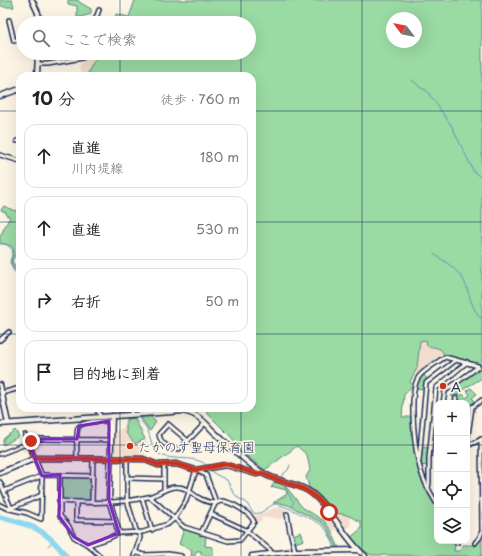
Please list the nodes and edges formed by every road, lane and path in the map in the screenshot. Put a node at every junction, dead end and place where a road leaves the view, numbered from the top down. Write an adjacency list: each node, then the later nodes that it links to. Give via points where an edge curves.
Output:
1 (32, 0): 3 (street)
2 (99, 10): 4 (street)
3 (38, 16)
4 (97, 16)
5 (9, 20): 6 (street, via 14,41)
6 (16, 40)
7 (38, 60): 10 (street)
8 (70, 60): 9 (street)
9 (59, 62): 10 (street)
10 (38, 64): 11 (street)
11 (37, 72)
12 (16, 90): 13 (street)
13 (0, 96)
14 (0, 155): 15 (street)
15 (16, 160)
16 (8, 332): 17 (street)
17 (0, 340)
18 (456, 360): 19 (street); 51 (street, via 426,383); 51 (street, via 445,357 419,376 415,384 413,427)
19 (467, 362): 23 (street, via 479,367 445,391); 62 (street, via 436,388)
20 (0, 384): 22 (street)
21 (16, 389): 22 (street)
22 (2, 393): 25 (street)
23 (444, 400)
24 (482, 400): 38 (street, via 472,407)
25 (2, 404): 34 (street)
26 (98, 412): 33 (street)
27 (134, 412): 31 (street)
28 (148, 412): 31 (street)
29 (185, 412): 30 (street)
30 (191, 413): 35 (street)
31 (136, 414): 32 (street)
32 (112, 416): 33 (street); 41 (street)
33 (101, 417): 34 (street)
34 (8, 423): 36 (street)
35 (205, 423): 42 (street); 55 (street)
36 (0, 424)
37 (25, 435): 43 (street)
38 (468, 436)
39 (77, 439): 41 (street); 41 (street, via 79,426 89,422 109,421); 43 (street, via 40,439); 47 (street)
40 (482, 439): 44 (street); 87 (street, via 482,531)
41 (110, 440): 49 (street)
42 (188, 441): 42 (street, via 180,449 170,448 161,440 159,434 168,424)
43 (28, 442): 45 (street); 46 (street)
44 (470, 445)
45 (0, 454)
46 (35, 458): 47 (street); 54 (street); 56 (street)
47 (77, 458): 48 (street)
48 (93, 458): 49 (street); 58 (street)
49 (110, 458): 50 (street); 74 (street)
50 (127, 459): 52 (street, via 145,459); 59 (street)
51 (419, 462): 62 (street)
52 (164, 465): 53 (street, via 176,464); 60 (street)
53 (198, 469): 55 (street, via 226,464 256,474); 65 (street); 75 (street, via 206,475)
54 (0, 473)
55 (262, 473): 89 (street, via 300,486 313,494)
56 (42, 476): 57 (street); 64 (street); 66 (street)
57 (60, 476): 58 (street); 71 (street)
58 (93, 476): 73 (street)
59 (127, 478): 60 (street); 70 (street)
60 (164, 478): 63 (street)
61 (0, 482): 64 (street)
62 (428, 488): 69 (street)
63 (164, 490): 65 (street, via 177,487); 67 (street)
64 (4, 491): 77 (street)
65 (190, 491): 75 (street, via 201,500); 80 (street)
66 (42, 495): 77 (street); 77 (street, via 40,519)
67 (150, 497): 68 (street); 80 (street)
68 (142, 498): 70 (street); 82 (street)
69 (434, 499)
70 (127, 500): 74 (street); 85 (street)
71 (60, 501): 72 (street); 88 (street, via 60,517 74,536)
72 (76, 502): 73 (street); 81 (street, via 76,520)
73 (92, 502): 74 (street)
74 (109, 502): 81 (street)
75 (216, 502): 78 (street); 83 (street, via 222,501 232,505 252,518 254,523)
76 (0, 504): 77 (street)
77 (11, 508)
78 (211, 514): 83 (street); 86 (street)
79 (287, 514): 90 (street)
80 (174, 519): 82 (street); 86 (street, via 182,526)
81 (115, 521): 84 (street)
82 (152, 530): 85 (street)
83 (248, 531): 86 (street, via 240,540 230,541); 92 (street)
84 (119, 533): 85 (street); 88 (street)
85 (138, 533): 91 (street, via 140,538)
86 (201, 533)
87 (475, 543)
88 (88, 545): 93 (street)
89 (358, 550): 90 (street); 97 (street)
90 (296, 551): 92 (street)
91 (135, 552): 94 (street); 95 (street, via 144,555)
92 (271, 553): 96 (street)
93 (100, 556)
94 (134, 556)
95 (181, 556)
96 (252, 556)
97 (365, 556)

